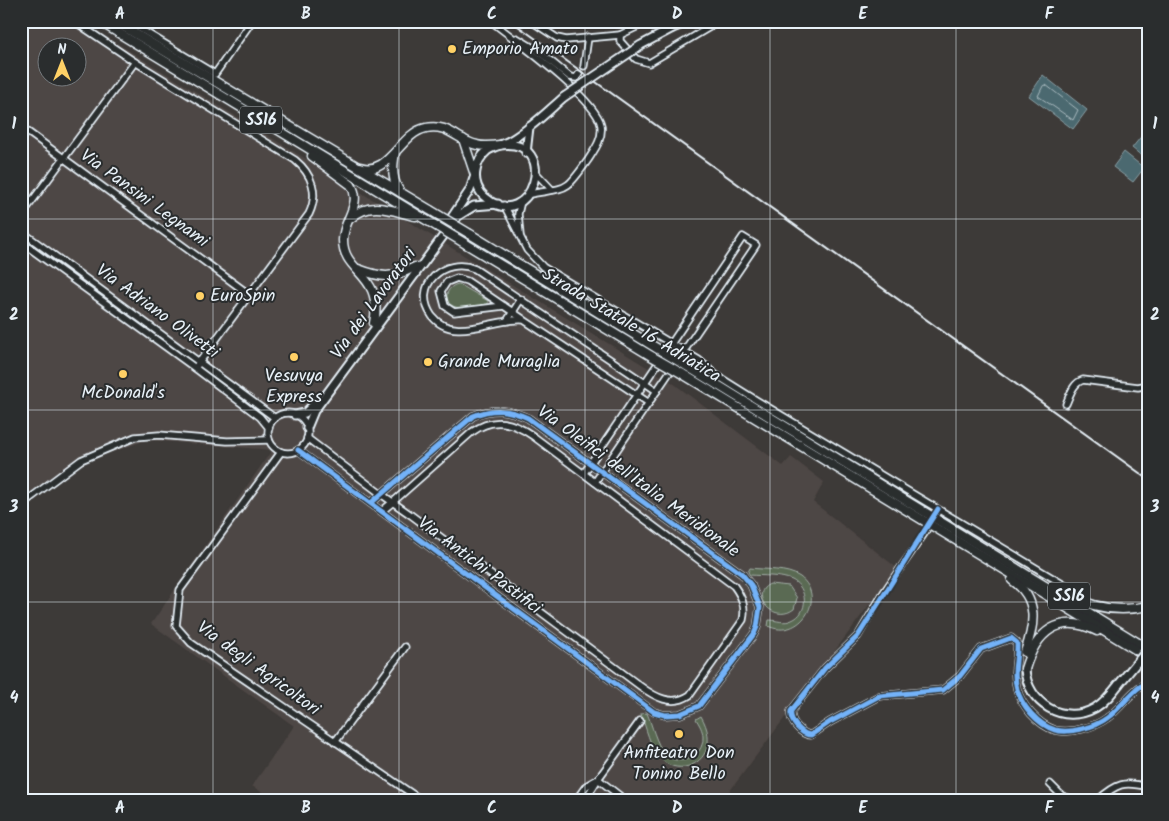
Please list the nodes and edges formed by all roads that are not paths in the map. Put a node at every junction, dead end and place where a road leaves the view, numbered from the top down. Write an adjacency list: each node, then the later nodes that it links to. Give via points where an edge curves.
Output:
1 (74, 21): 14 (street)
2 (99, 21): 20 (highway, Strada Statale 16 Adriatica / SS16)
3 (114, 21): 25 (highway, Strada Statale 16 Adriatica / SS16)
4 (127, 21): 5 (street, via 215,74)
5 (252, 21)
6 (491, 21): 12 (street)
7 (531, 21): 13 (street, via 557,38)
8 (649, 21): 11 (street)
9 (690, 21): 18 (main road, bridge, via 611,64)
10 (720, 21): 11 (street, via 649,63 636,59 620,41)
11 (620, 35): 13 (street)
12 (510, 36): 16 (street, via 537,50 570,77 576,78); 28 (street, via 593,108 601,124 599,142 575,178 566,187)
13 (588, 37): 15 (street)
14 (135, 62): 24 (street); 42 (street, via 295,160 311,178 314,199 309,214)
15 (584, 66)
16 (579, 74)
17 (21, 127): 24 (street, Via Pansini Legnami)
18 (529, 127): 21 (main road); 23 (main road)
19 (463, 139): 21 (highway, via 477,145); 22 (highway, via 442,128 427,128 413,133); 27 (highway)
20 (294, 140): 35 (highway, Strada Statale 16 Adriatica / SS16); 36 (highway, via 351,185 356,198)
21 (500, 145): 23 (main road, via 516,146); 27 (main road, via 483,155)
22 (399, 146): 25 (highway, via 389,160 370,169); 29 (highway, via 393,162 396,186)
23 (526, 153): 26 (main road)
24 (64, 158): 34 (street); 42 (street, Via Pansini Legnami)
25 (344, 160): 29 (highway, Strada Statale 16 Adriatica / SS16)
26 (536, 173): 28 (street); 30 (main road)
27 (475, 175): 32 (main road, via 483,195); 33 (main road)
28 (552, 190): 30 (street)
29 (402, 194): 81 (highway, Strada Statale 16 Adriatica / SS16, bridge)
30 (530, 194): 31 (main road)
31 (521, 201): 32 (main road); 38 (street, via 518,214)
32 (501, 205): 33 (main road, via 474,206); 38 (street)
33 (456, 215): 40 (main road, Via dei Lavoratori); 59 (main road, Via dei Lavoratori)
34 (21, 216)
35 (423, 218): 36 (highway, via 373,206 359,211); 80 (highway, Strada Statale 16 Adriatica / SS16, bridge)
36 (348, 221): 41 (highway, via 343,241 345,252)
37 (21, 231): 51 (street, Via Adriano Olivetti)
38 (520, 237): 49 (street, via 543,267)
39 (21, 242): 52 (street, Via Adriano Olivetti)
40 (415, 267): 41 (highway, via 393,276 378,276); 48 (main road, Via dei Lavoratori)
41 (356, 268): 48 (highway, via 372,285 377,307)
42 (250, 295): 51 (street)
43 (521, 300): 45 (street); 46 (street, via 467,265 448,266 428,284 429,310 441,324 461,329); 53 (street)
44 (504, 306): 44 (street, via 462,279 451,280 441,291 444,306 454,312); 45 (street)
45 (513, 312): 46 (street); 47 (street)
46 (507, 321): 47 (street)
47 (528, 322): 56 (street)
48 (374, 323): 59 (main road, Via dei Lavoratori)
49 (672, 344): 50 (street); 50 (street, via 743,237 756,245); 53 (street)
50 (685, 352): 55 (street); 82 (street, via 936,512)
51 (200, 362): 52 (street); 61 (street, Via Adriano Olivetti)
52 (195, 368): 62 (street, Via Adriano Olivetti, via 260,417)
53 (645, 383): 55 (street); 56 (street)
54 (1148, 385): 58 (street, via 1138,387 1083,380 1074,386)
55 (657, 391): 57 (street)
56 (637, 395): 57 (street); 70 (street)
57 (649, 403): 71 (street)
58 (1066, 404)
59 (312, 410): 60 (main road); 63 (main road)
60 (295, 415): 61 (street, via 284,414); 63 (street)
61 (275, 418): 62 (street)
62 (269, 428): 66 (street)
63 (307, 428): 65 (street)
64 (552, 436): 67 (street); 70 (street, Via Oleifici dell'Italia Meridionale); 74 (street, Via Oleifici dell'Italia Meridionale, via 515,412 500,409 484,411 465,422)
65 (307, 438): 68 (street); 74 (street, Via Antichi Pastifici)
66 (269, 440): 69 (street); 77 (street, via 227,441 159,435 136,438 81,460)
67 (545, 446): 72 (street, Via Oleifici dell'Italia Meridionale); 75 (street, Via Oleifici dell'Italia Meridionale, via 507,422 480,425)
68 (298, 450): 69 (street); 76 (street, Via Antichi Pastifici)
69 (282, 452): 92 (street, Via degli Agricoltori, via 180,590 176,626 191,643)
70 (590, 463): 71 (street, Via Oleifici dell'Italia Meridionale); 72 (street)
71 (602, 472): 73 (street); 90 (street, Via Oleifici dell'Italia Meridionale, via 742,574 757,596 760,608 757,627 702,704 689,712 673,715 654,712)
72 (584, 473): 73 (street, Via Oleifici dell'Italia Meridionale)
73 (595, 482): 89 (street, Via Oleifici dell'Italia Meridionale, via 734,586 741,595 744,607 741,626 690,695 677,700)
74 (382, 494): 75 (street, Via Antichi Pastifici); 76 (street, Via Oleifici dell'Italia Meridionale)
75 (392, 502): 78 (street, Via Oleifici dell'Italia Meridionale); 89 (street, Via Antichi Pastifici)
76 (371, 503): 78 (street, Via Antichi Pastifici)
77 (21, 504)
78 (382, 512): 90 (street, Via Antichi Pastifici)
79 (926, 531): 88 (street, via 858,636 825,668 791,712 792,720 804,734 811,735 879,696 943,690 960,676 981,649 1012,638 1017,643 1014,674 1022,702 1041,723 1056,731 1093,726 1107,718 1141,686)
80 (974, 552): 85 (highway, Strada Statale 16 Adriatica / SS16); 87 (highway, SS16, via 1020,586 1031,603 1033,623 1024,654)
81 (997, 558): 83 (highway, SS16, via 1090,605 1119,610); 85 (highway, Strada Statale 16 Adriatica / SS16)
82 (1071, 589)
83 (1148, 606)
84 (405, 647): 92 (street)
85 (1145, 650): 86 (highway, Strada Statale 16 Adriatica / SS16); 87 (highway, SS16, via 1088,627 1065,624 1050,629 1039,638); 87 (main road, bridge, via 1120,684 1095,708 1076,714 1047,708 1036,699 1028,686)
86 (1148, 657)
87 (1024, 669)
88 (1148, 688)
89 (657, 698)
90 (643, 706)
91 (640, 721): 93 (street)
92 (335, 742): 96 (street, Via degli Agricoltori)
93 (598, 779): 97 (street, via 586,786); 98 (street); 99 (street)
94 (1050, 784): 100 (street, via 1062,796)
95 (1148, 787): 101 (street, via 1128,782)
96 (421, 800)
97 (576, 800)
98 (585, 800)
99 (625, 800)
100 (1075, 800)
101 (1098, 800)

